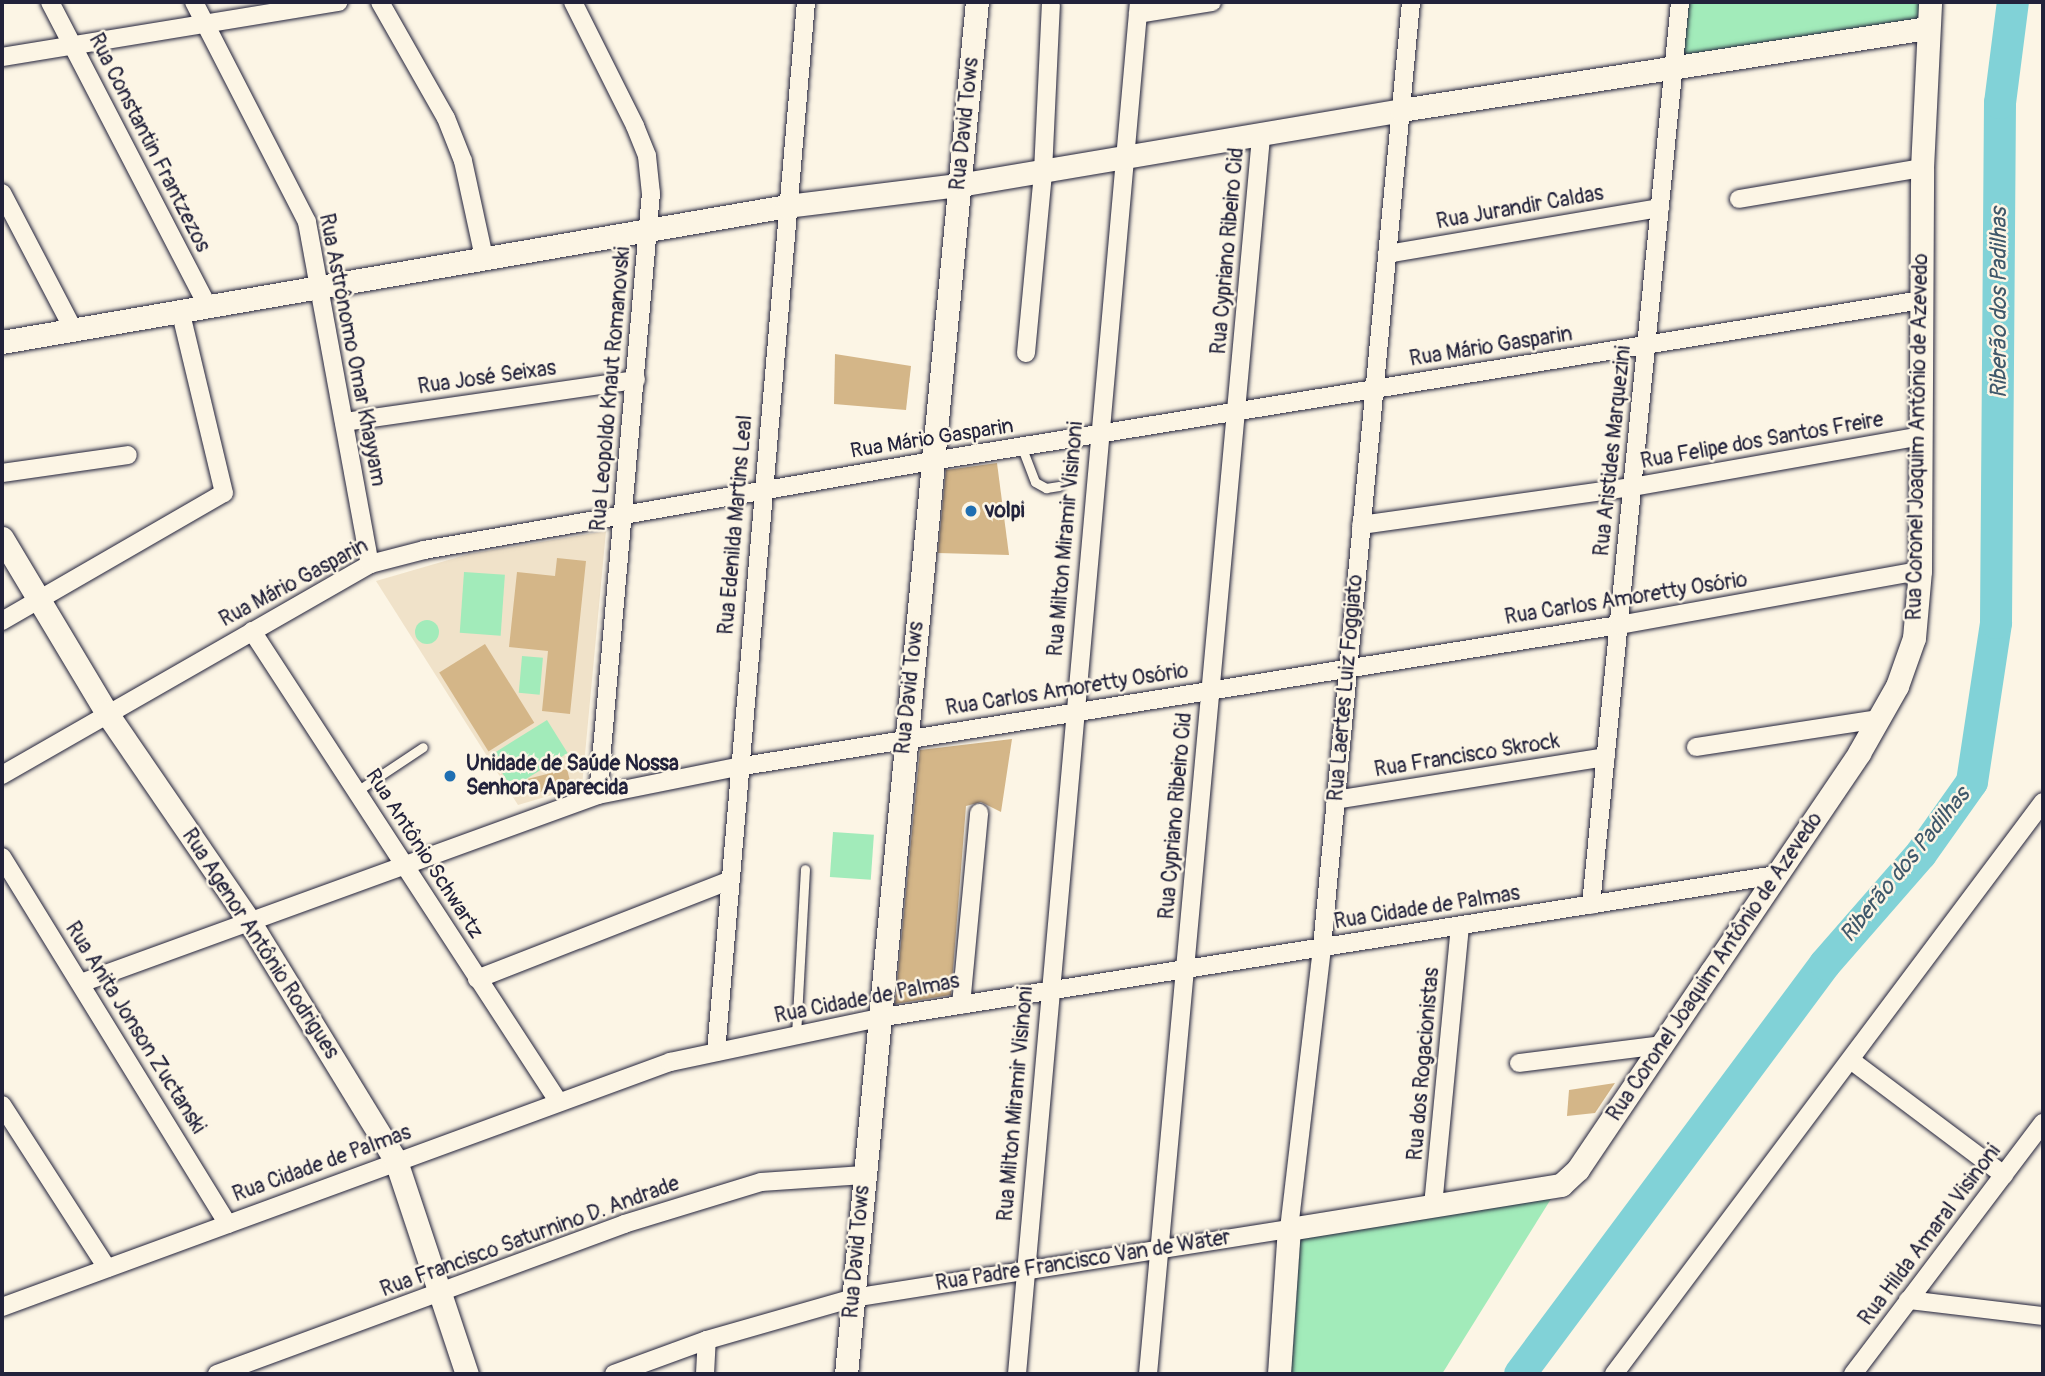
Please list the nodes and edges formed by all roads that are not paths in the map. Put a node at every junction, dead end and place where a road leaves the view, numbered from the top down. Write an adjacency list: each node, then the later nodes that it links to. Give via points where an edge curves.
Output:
1 (50, 2): 16 (street, Rua Constantin Frantzezos)
2 (194, 2): 14 (street, Rua Astrônomo Omar Khayyam)
3 (339, 2): 14 (street)
4 (380, 2): 31 (street, via 446,118 463,161)
5 (573, 2): 29 (street, Rua Leopoldo Knaut Romanovski, via 647,156)
6 (806, 2): 27 (street, Rua Edenilda Martins Leal)
7 (977, 2): 24 (street, Rua David Tows)
8 (1212, 2): 13 (street)
9 (1411, 2): 19 (street, Rua Laertes Luiz Foggiato)
10 (1680, 2): 18 (street, Rua Aristides Marquezini)
11 (1930, 2): 15 (street, Rua Coronel Joaquim Antônio de Azevedo)
12 (1051, 5): 23 (street)
13 (1139, 8): 21 (street, Rua Milton Miramir Visinoni)
14 (205, 23): 16 (street); 32 (street, Rua Astrônomo Omar Khayyam, via 307,222)
15 (1927, 28): 18 (street); 22 (street, Rua Coronel Joaquim Antônio de Azevedo)
16 (74, 45): 17 (street); 34 (street, Rua Constantin Frantzezos)
17 (2, 57)
18 (1674, 67): 19 (street); 28 (street, Rua Aristides Marquezini)
19 (1401, 110): 20 (street); 30 (street, Rua Laertes Luiz Foggiato)
20 (1261, 136): 21 (street); 42 (street, Rua Cypriano Ribeiro Cid)
21 (1125, 159): 23 (street); 44 (street, Rua Milton Miramir Visinoni)
22 (1922, 168): 26 (street); 33 (street, Rua Coronel Joaquim Antônio de Azevedo)
23 (1042, 172): 24 (street); 39 (street)
24 (959, 185): 27 (street); 48 (street, Rua David Tows)
25 (2, 193): 36 (street)
26 (1739, 199)
27 (786, 206): 29 (street); 52 (street, Rua Edenilda Martins Leal)
28 (1660, 208): 30 (street, Rua Jurandir Caldas); 38 (street, Rua Aristides Marquezini)
29 (647, 233): 31 (street); 40 (street, Rua Leopoldo Knaut Romanovski)
30 (1387, 254): 41 (street, Rua Laertes Luiz Foggiato)
31 (484, 257): 32 (street)
32 (321, 288): 34 (street); 43 (street, Rua Astrônomo Omar Khayyam)
33 (1922, 300): 38 (street, Rua Mário Gasparin); 45 (street, Rua Coronel Joaquim Antônio de Azevedo)
34 (207, 305): 35 (street)
35 (180, 310): 36 (street); 58 (street, via 224,493)
36 (73, 329): 37 (street)
37 (2, 342)
38 (1646, 345): 41 (street, Rua Mário Gasparin); 51 (street, Rua Aristides Marquezini)
39 (1026, 353)
40 (636, 380): 43 (street, Rua José Seixas); 53 (street, Rua Leopoldo Knaut Romanovski)
41 (1374, 388): 42 (street, Rua Mário Gasparin); 54 (street, Rua Laertes Luiz Foggiato)
42 (1236, 414): 44 (street, Rua Mário Gasparin); 63 (street, Rua Cypriano Ribeiro Cid)
43 (344, 422): 56 (street, Rua Astrônomo Omar Khayyam)
44 (1099, 436): 46 (street, Rua Mário Gasparin); 65 (street, Rua Milton Miramir Visinoni)
45 (1921, 436): 51 (street, Rua Felipe dos Santos Freire); 57 (street, Rua Coronel Joaquim Antônio de Azevedo)
46 (1021, 448): 48 (street, Rua Mário Gasparin); 50 (lane, via 1035,482 1046,488)
47 (128, 455): 49 (street)
48 (932, 461): 52 (street, Rua Mário Gasparin); 67 (street, Rua David Tows)
49 (2, 473)
50 (1059, 486)
51 (1632, 487): 54 (street, Rua Felipe dos Santos Freire); 60 (street, Rua Aristides Marquezini)
52 (762, 491): 53 (street, Rua Mário Gasparin); 71 (street, Rua Edenilda Martins Leal)
53 (624, 514): 56 (street, Rua Mário Gasparin); 74 (street, Rua Leopoldo Knaut Romanovski)
54 (1361, 525): 62 (street, Rua Laertes Luiz Foggiato)
55 (2, 538): 58 (street, Rua Agenor Antônio Rodrigues)
56 (370, 564): 61 (street, Rua Mário Gasparin)
57 (1920, 571): 60 (street, Rua Carlos Amoretty Osório); 66 (street, Rua Coronel Joaquim Antônio de Azevedo, via 1914,638 1898,687)
58 (40, 600): 59 (street); 64 (street, Rua Agenor Antônio Rodrigues)
59 (2, 621)
60 (1619, 625): 62 (street, Rua Carlos Amoretty Osório); 70 (street, Rua Aristides Marquezini)
61 (252, 631): 64 (street, Rua Mário Gasparin); 73 (street, Rua Antônio Schwartz)
62 (1348, 666): 63 (street, Rua Carlos Amoretty Osório); 75 (street, Rua Laertes Luiz Foggiato)
63 (1211, 689): 65 (street, Rua Carlos Amoretty Osório); 87 (street, Rua Cypriano Ribeiro Cid)
64 (106, 712): 72 (street, Rua Mário Gasparin); 84 (street, Rua Agenor Antônio Rodrigues)
65 (1073, 712): 67 (street, Rua Carlos Amoretty Osório); 90 (street, Rua Milton Miramir Visinoni)
66 (1880, 719): 69 (street); 81 (street, Rua Coronel Joaquim Antônio de Azevedo)
67 (905, 740): 71 (street, Rua Carlos Amoretty Osório); 92 (street, Rua David Tows)
68 (423, 747): 73 (lane)
69 (1696, 747)
70 (1606, 757): 75 (street, Rua Francisco Skrock); 83 (street, Rua Aristides Marquezini)
71 (737, 767): 74 (street, Rua Carlos Amoretty Osório); 82 (street, Rua Edenilda Martins Leal)
72 (2, 775)
73 (357, 791): 79 (street, Rua Antônio Schwartz)
74 (598, 795): 79 (street, Rua Carlos Amoretty Osório)
75 (1335, 800): 86 (street, Rua Laertes Luiz Foggiato)
76 (2043, 802): 96 (street)
77 (979, 813): 91 (street)
78 (2, 857): 89 (street, Rua Anita Jonson Zuctanski)
79 (403, 864): 84 (street, Rua Carlos Amoretty Osório); 88 (street, Rua Antônio Schwartz)
80 (805, 869): 93 (lane)
81 (1776, 875): 83 (street, Rua Cidade de Palmas); 94 (street, Rua Coronel Joaquim Antônio de Azevedo)
82 (729, 881): 88 (street); 95 (street, Rua Edenilda Martins Leal)
83 (1591, 905): 85 (street, Rua Cidade de Palmas)
84 (249, 921): 89 (street, Rua Carlos Amoretty Osório); 101 (street, Rua Agenor Antônio Rodrigues)
85 (1460, 926): 86 (street, Rua Cidade de Palmas); 105 (street, Rua dos Rogacionistas)
86 (1322, 947): 87 (street, Rua Cidade de Palmas); 107 (street, Rua Laertes Luiz Foggiato)
87 (1185, 969): 90 (street, Rua Cidade de Palmas); 108 (street, Rua Cypriano Ribeiro Cid)
88 (477, 979): 98 (street, Rua Antônio Schwartz)
89 (81, 983): 106 (street, Rua Anita Jonson Zuctanski)
90 (1047, 991): 91 (street, Rua Cidade de Palmas); 110 (street, Rua Milton Miramir Visinoni)
91 (961, 1005): 92 (street, Rua Cidade de Palmas)
92 (878, 1018): 93 (street, Rua Cidade de Palmas); 102 (street, Rua David Tows)
93 (796, 1035): 95 (street, Rua Cidade de Palmas)
94 (1662, 1045): 97 (street); 104 (street, Rua Coronel Joaquim Antônio de Azevedo, via 1578,1169)
95 (716, 1052): 98 (street, Rua Cidade de Palmas, via 670,1062)
96 (1852, 1061): 103 (street); 125 (street)
97 (1519, 1063)
98 (558, 1101): 101 (street, Rua Cidade de Palmas)
99 (2, 1105): 109 (street)
100 (2043, 1123): 103 (street, Rua Hilda Amaral Visinoni)
101 (396, 1161): 106 (street, Rua Cidade de Palmas); 111 (street, Rua Agenor Antônio Rodrigues)
102 (864, 1175): 111 (street, Rua Francisco Saturnino D. Andrade, via 761,1182 624,1224); 112 (street, Rua David Tows)
103 (2004, 1175): 113 (street, Rua Hilda Amaral Visinoni)
104 (1561, 1185): 105 (street, Rua Padre Francisco Van de Water)
105 (1433, 1206): 107 (street, Rua Padre Francisco Van de Water)
106 (228, 1224): 109 (street, Rua Cidade de Palmas)
107 (1289, 1229): 108 (street, Rua Padre Francisco Van de Water); 124 (street, Rua Laertes Luiz Foggiato)
108 (1161, 1249): 110 (street, Rua Padre Francisco Van de Water); 123 (street, Rua Cypriano Ribeiro Cid)
109 (107, 1268): 114 (street, Rua Cidade de Palmas)
110 (1025, 1270): 112 (street, Rua Padre Francisco Van de Water); 122 (street, Rua Milton Miramir Visinoni)
111 (439, 1294): 117 (street, Rua Francisco Saturnino D. Andrade); 118 (street, Rua Agenor Antônio Rodrigues)
112 (853, 1298): 116 (street, Rua Padre Francisco Van de Water); 121 (street, Rua David Tows)
113 (1908, 1300): 115 (street); 126 (street, Rua Hilda Amaral Visinoni)
114 (2, 1307)
115 (2043, 1316)
116 (707, 1340): 119 (street, Rua Padre Francisco Van de Water); 120 (street)
117 (218, 1374)
118 (467, 1374)
119 (614, 1374)
120 (705, 1374)
121 (846, 1374)
122 (1017, 1374)
123 (1149, 1374)
124 (1279, 1374)
125 (1614, 1374)
126 (1853, 1374)

